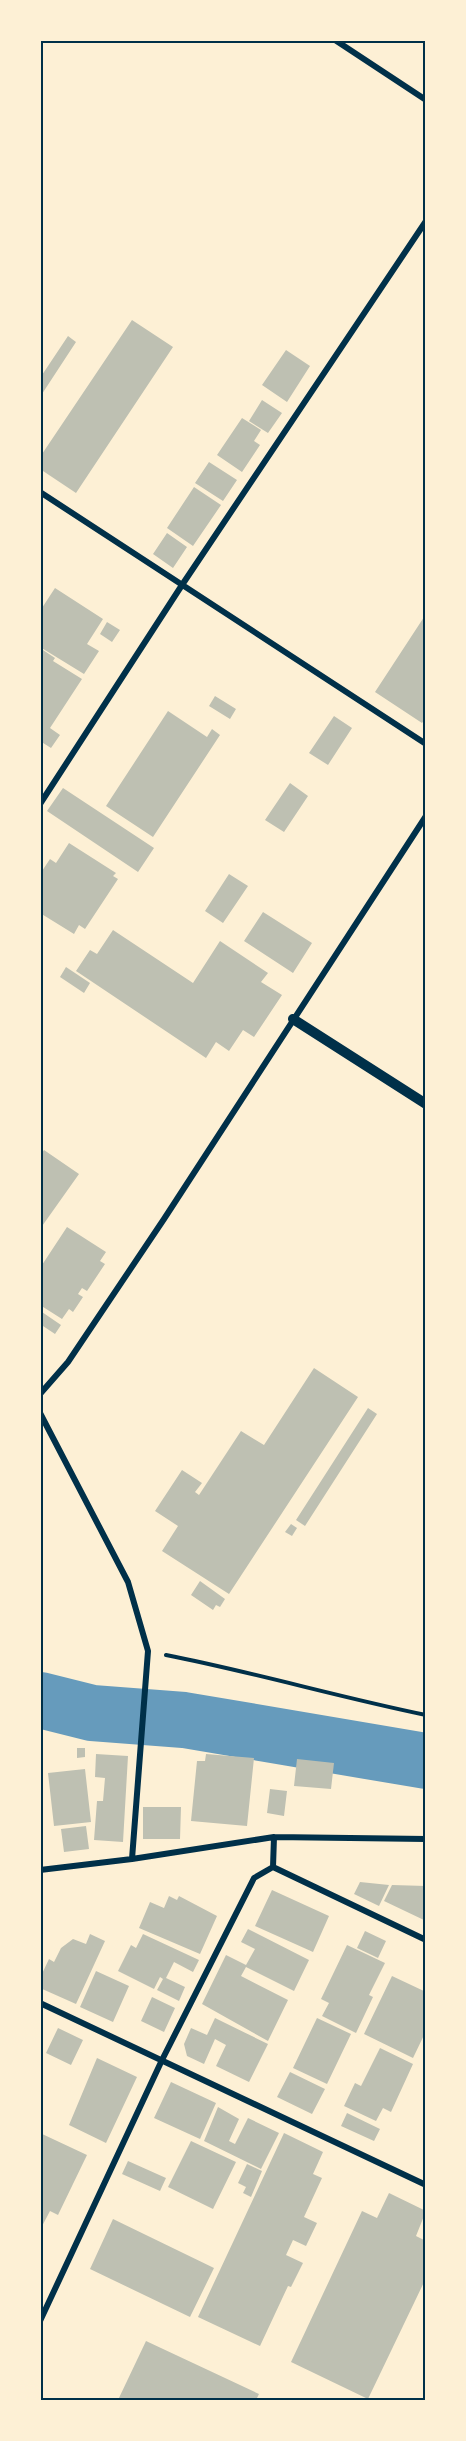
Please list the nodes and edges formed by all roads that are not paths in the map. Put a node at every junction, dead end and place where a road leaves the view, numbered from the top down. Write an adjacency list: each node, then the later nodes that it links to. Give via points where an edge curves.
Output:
1 (335, 40): 2 (street)
2 (426, 100)
3 (426, 222): 5 (street)
4 (40, 492): 5 (street)
5 (182, 585): 6 (street); 7 (street)
6 (426, 744)
7 (40, 804)
8 (426, 816): 9 (street)
9 (293, 1019): 10 (street); 11 (street, via 68,1362)
10 (426, 1104)
11 (40, 1394)
12 (40, 1413): 15 (street, via 128,1582 148,1651)
13 (274, 1836): 14 (street); 15 (street); 16 (street)
14 (426, 1839)
15 (132, 1859): 17 (street)
16 (273, 1867): 18 (street); 20 (street, via 254,1878)
17 (40, 1869)
18 (426, 1940)
19 (40, 2003): 20 (street)
20 (162, 2060): 21 (street); 22 (street)
21 (426, 2185)
22 (40, 2321)

